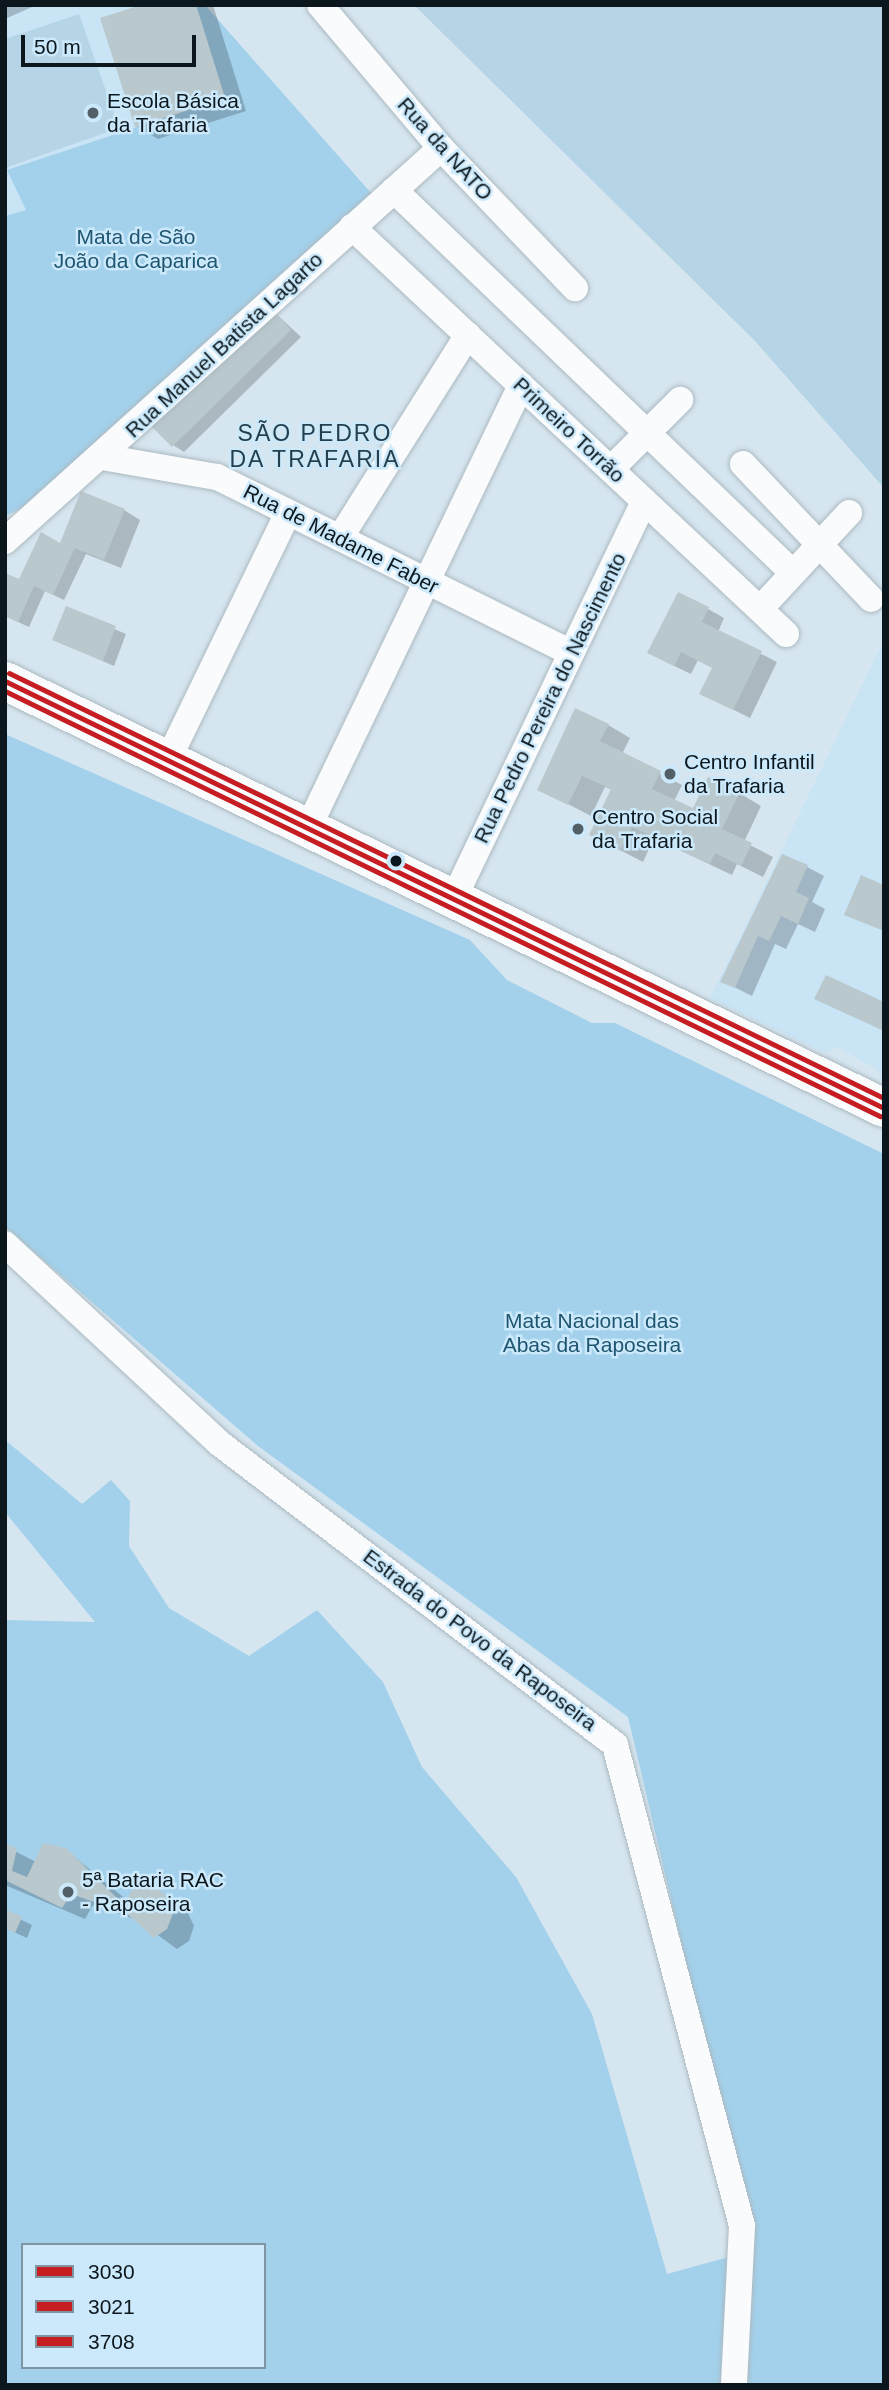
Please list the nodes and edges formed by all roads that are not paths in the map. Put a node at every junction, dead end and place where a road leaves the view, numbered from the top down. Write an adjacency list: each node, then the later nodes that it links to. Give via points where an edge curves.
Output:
1 (320, 5): 2 (street, Rua da NATO)
2 (441, 148): 3 (street, Rua Manuel Batista Lagarto); 5 (street, Rua da NATO)
3 (394, 190): 4 (street, Rua Manuel Batista Lagarto); 9 (street)
4 (352, 227): 6 (street, Primeiro Torrão); 10 (street, Rua Manuel Batista Lagarto)
5 (575, 288)
6 (468, 335): 7 (street, Primeiro Torrão); 16 (street)
7 (521, 385): 12 (street, Primeiro Torrão); 20 (street)
8 (680, 400): 9 (street)
9 (647, 433): 12 (street); 19 (street)
10 (102, 457): 14 (street, Rua de Madame Faber, via 217,477); 17 (street, Rua Manuel Batista Lagarto)
11 (743, 464): 18 (street)
12 (611, 469): 13 (street, Primeiro Torrão)
13 (644, 500): 22 (street, Primeiro Torrão); 24 (street, Rua Pedro Pereira do Nascimento)
14 (288, 513): 16 (street, Rua de Madame Faber); 26 (street)
15 (849, 513): 18 (street)
16 (340, 538): 20 (street, Rua de Madame Faber)
17 (5, 541)
18 (818, 546): 19 (street); 21 (street)
19 (793, 573): 22 (street)
20 (427, 582): 24 (street, Rua de Madame Faber); 27 (street)
21 (871, 599)
22 (760, 609): 23 (street, Primeiro Torrão)
23 (786, 634)
24 (571, 653): 28 (street, Rua Pedro Pereira do Nascimento)
25 (5, 681): 26 (main road)
26 (168, 761): 27 (main road)
27 (309, 826): 28 (main road)
28 (455, 896): 29 (main road)
29 (884, 1108)
30 (5, 1244): 31 (street, Estrada do Povo da Raposeira, via 219,1443 615,1745 742,2226)
31 (734, 2385)

